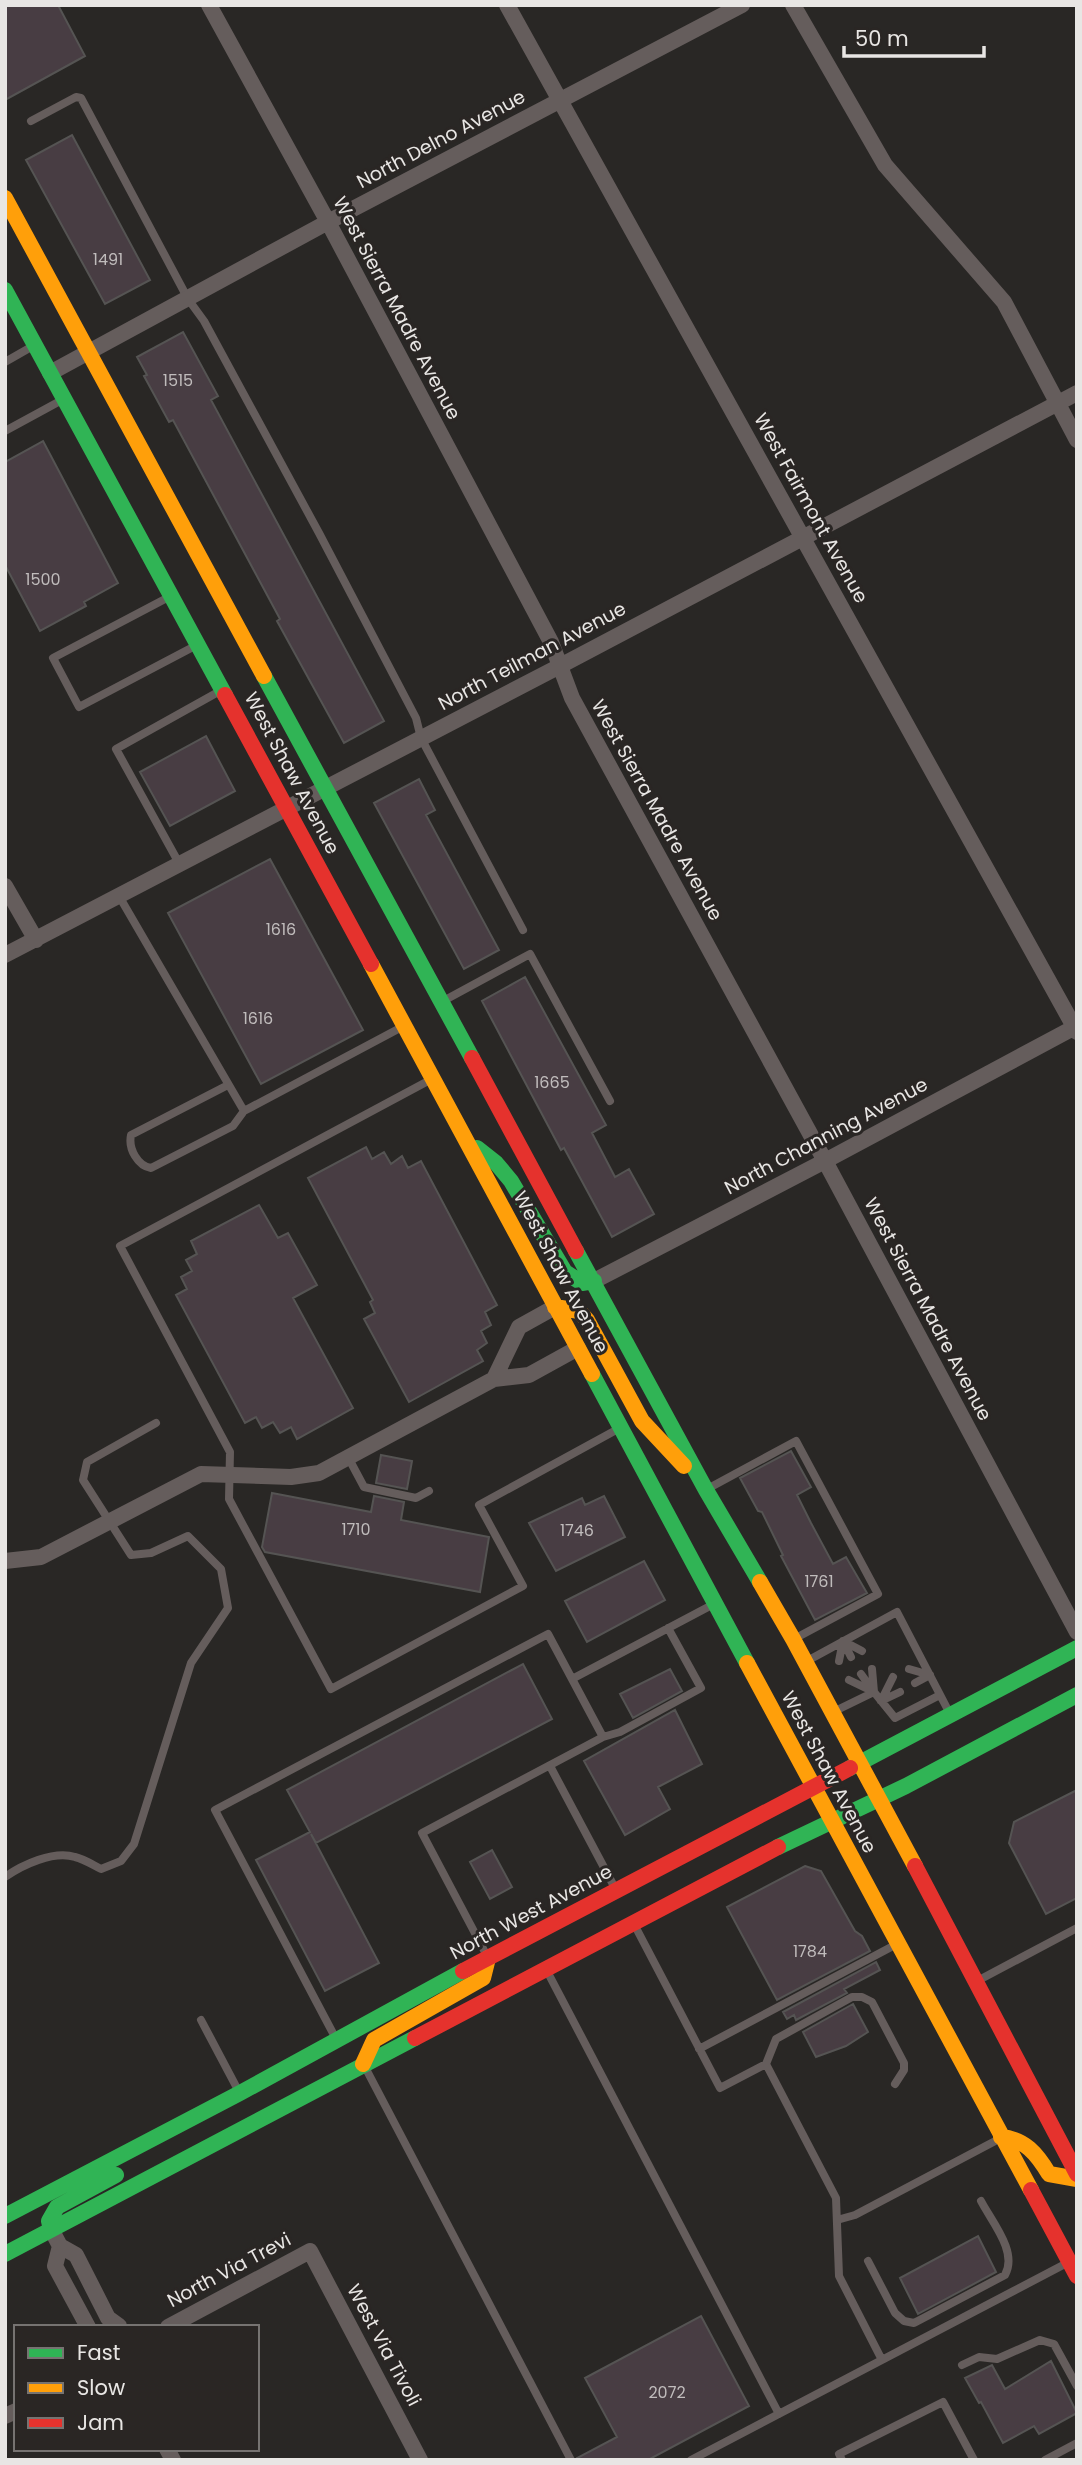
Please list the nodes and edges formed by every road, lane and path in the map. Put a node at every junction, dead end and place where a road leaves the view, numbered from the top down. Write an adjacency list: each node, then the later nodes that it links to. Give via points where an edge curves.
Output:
1 (209, 5): 8 (street, West Sierra Madre Avenue)
2 (507, 5): 5 (street, West Fairmont Avenue)
3 (742, 5): 5 (street, North Delno Avenue)
4 (793, 5): 17 (street, via 885,165 1004,302)
5 (558, 100): 8 (street, North Delno Avenue); 20 (street, West Fairmont Avenue)
6 (31, 121): 10 (lane, via 81,98)
7 (5, 198): 12 (main road, West Shaw Avenue)
8 (328, 222): 10 (street, North Delno Avenue); 23 (street, West Sierra Madre Avenue)
9 (5, 289): 11 (main road, West Shaw Avenue)
10 (187, 299): 12 (street, North Delno Avenue); 25 (lane, via 204,321 319,533 416,719)
11 (35, 345): 13 (lane); 14 (main road, West Shaw Avenue)
12 (89, 352): 14 (street, North Delno Avenue); 26 (main road, West Shaw Avenue)
13 (5, 362)
14 (50, 373): 16 (main road, West Shaw Avenue)
15 (1077, 393): 17 (street, North Teilman Avenue)
16 (64, 399): 18 (lane); 21 (main road, West Shaw Avenue)
17 (1057, 403): 19 (street); 20 (street, North Teilman Avenue)
18 (5, 431)
19 (1077, 440)
20 (803, 536): 23 (street, North Teilman Avenue); 36 (street, West Fairmont Avenue)
21 (171, 596): 22 (main road, West Shaw Avenue); 22 (lane, via 53,658 79,707)
22 (198, 645): 24 (main road, West Shaw Avenue)
23 (560, 666): 25 (street, North Teilman Avenue); 42 (street, West Sierra Madre Avenue, via 572,698)
24 (223, 690): 27 (main road, West Shaw Avenue); 28 (lane, via 116,749)
25 (421, 738): 26 (street, North Teilman Avenue); 31 (lane)
26 (326, 789): 27 (street, North Teilman Avenue); 34 (main road, West Shaw Avenue)
27 (288, 809): 28 (street, North Teilman Avenue); 35 (main road, West Shaw Avenue)
28 (180, 865): 30 (street, North Teilman Avenue)
29 (5, 886): 32 (street)
30 (119, 896): 32 (street, North Teilman Avenue); 38 (lane)
31 (523, 930)
32 (36, 940): 33 (street, North Teilman Avenue)
33 (5, 955)
34 (442, 1002): 39 (lane, via 530,954); 43 (main road, West Shaw Avenue)
35 (404, 1026): 37 (main road, West Shaw Avenue); 40 (lane)
36 (1076, 1029): 42 (street, North Channing Avenue)
37 (433, 1078): 41 (main road, West Shaw Avenue); 50 (lane, via 120,1246 230,1452)
38 (228, 1084): 40 (lane); 40 (lane, via 131,1135 137,1160 142,1167 151,1168 233,1126)
39 (610, 1101)
40 (244, 1111)
41 (465, 1139): 43 (main road, via 511,1181 565,1272 582,1283); 44 (main road, West Shaw Avenue)
42 (825, 1161): 43 (street, North Channing Avenue); 57 (street, West Sierra Madre Avenue)
43 (594, 1281): 51 (main road, West Shaw Avenue)
44 (555, 1307): 45 (main road, West Shaw Avenue); 46 (street, via 519,1327); 51 (main road, via 579,1311 587,1320 642,1421)
45 (578, 1348): 46 (street, via 529,1375); 48 (main road, West Shaw Avenue)
46 (494, 1379): 49 (street)
47 (156, 1423): 53 (lane, via 87,1462 83,1480)
48 (621, 1428): 50 (lane, via 478,1505 523,1586 331,1689 229,1499); 55 (main road, West Shaw Avenue)
49 (348, 1457): 50 (street, via 304,1477); 52 (lane, via 364,1488 416,1498)
50 (231, 1474): 53 (street, via 192,1476)
51 (706, 1490): 58 (main road, West Shaw Avenue); 58 (lane, via 796,1441 878,1594)
52 (429, 1491)
53 (108, 1521): 54 (street, via 41,1557); 88 (lane, via 131,1555 150,1553 188,1535 221,1569 228,1608 191,1663 134,1844 121,1861 101,1869 72,1855 51,1857)
54 (5, 1561)
55 (715, 1603): 56 (lane); 85 (main road, West Shaw Avenue)
56 (668, 1628): 70 (lane); 81 (lane, via 701,1688)
57 (1077, 1632)
58 (793, 1639): 63 (main road, West Shaw Avenue)
59 (843, 1641): 61 (lane); 62 (lane); 63 (lane); 64 (lane); 68 (lane, via 897,1612)
60 (1077, 1648): 79 (main road, North West Avenue)
61 (862, 1651)
62 (851, 1657)
63 (805, 1661): 78 (main road, West Shaw Avenue)
64 (839, 1661)
65 (872, 1669): 73 (lane)
66 (909, 1669): 68 (lane)
67 (861, 1674): 73 (lane)
68 (930, 1675): 72 (lane); 75 (lane)
69 (893, 1677): 77 (lane)
70 (572, 1679): 81 (lane); 97 (lane, via 548,1634 215,1810)
71 (849, 1680): 73 (lane)
72 (915, 1683)
73 (874, 1692): 77 (lane); 78 (lane)
74 (900, 1692): 77 (lane)
75 (940, 1695): 79 (lane); 80 (lane)
76 (1077, 1695): 86 (main road)
77 (881, 1701): 80 (lane)
78 (833, 1712): 83 (main road, West Shaw Avenue)
79 (950, 1715): 82 (main road, North West Avenue)
80 (895, 1718): 82 (lane)
81 (603, 1737): 84 (lane)
82 (905, 1739): 83 (main road, North West Avenue)
83 (860, 1762): 85 (main road, North West Avenue); 86 (main road, West Shaw Avenue)
84 (550, 1766): 89 (lane); 93 (lane, via 422,1833)
85 (814, 1787): 87 (main road, West Shaw Avenue); 89 (main road, North West Avenue)
86 (880, 1798): 87 (main road); 95 (main road, West Shaw Avenue)
87 (832, 1821): 90 (main road); 92 (main road, West Shaw Avenue)
88 (5, 1877)
89 (617, 1891): 93 (main road, North West Avenue)
90 (634, 1923): 94 (main road); 98 (lane)
91 (1077, 1928): 95 (lane)
92 (898, 1944): 98 (lane); 104 (main road, West Shaw Avenue)
93 (488, 1958): 97 (main road, North West Avenue); 99 (main road, via 483,1978 374,2040)
94 (547, 1970): 99 (main road); 124 (lane)
95 (976, 1981): 105 (main road, West Shaw Avenue)
96 (201, 2020): 102 (lane)
97 (337, 2040): 102 (main road, North West Avenue)
98 (699, 2049): 100 (lane, via 720,2088)
99 (363, 2064): 109 (main road); 127 (lane)
100 (766, 2064): 101 (lane, via 776,2039 852,1997 862,1997 872,2002 904,2063); 108 (lane, via 836,2198)
101 (895, 2084)
102 (240, 2092): 103 (main road, North West Avenue)
103 (204, 2112): 107 (main road, North West Avenue); 109 (main road, via 151,2156 57,2207 49,2221)
104 (1001, 2137): 105 (main road, via 1022,2140 1049,2174); 108 (lane, via 855,2215); 114 (main road, West Shaw Avenue)
105 (1077, 2176)
106 (981, 2201): 113 (lane, via 1010,2255 1005,2275 914,2323 895,2313)
107 (5, 2216)
108 (837, 2220): 121 (lane, via 839,2276)
109 (51, 2229): 110 (street); 112 (main road)
110 (60, 2246): 115 (street, via 76,2255); 117 (street, via 55,2266)
111 (310, 2251): 120 (street, North Via Trevi); 126 (street, West Via Tivoli)
112 (5, 2254)
113 (868, 2261)
114 (1073, 2265): 116 (main road, West Shaw Avenue); 121 (lane)
115 (84, 2271): 117 (street); 119 (street, via 108,2318)
116 (1077, 2276)
117 (64, 2282): 118 (street)
118 (87, 2325)
119 (119, 2325)
120 (172, 2325)
121 (882, 2360): 124 (lane)
122 (962, 2365): 123 (lane, via 979,2357 997,2359 1040,2340 1054,2344)
123 (1077, 2386)
124 (779, 2414): 128 (lane)
125 (1077, 2443): 131 (lane)
126 (420, 2460)
127 (571, 2460)
128 (691, 2460)
129 (842, 2460): 130 (lane, via 839,2454 943,2402)
130 (974, 2460)
131 (1045, 2460)

